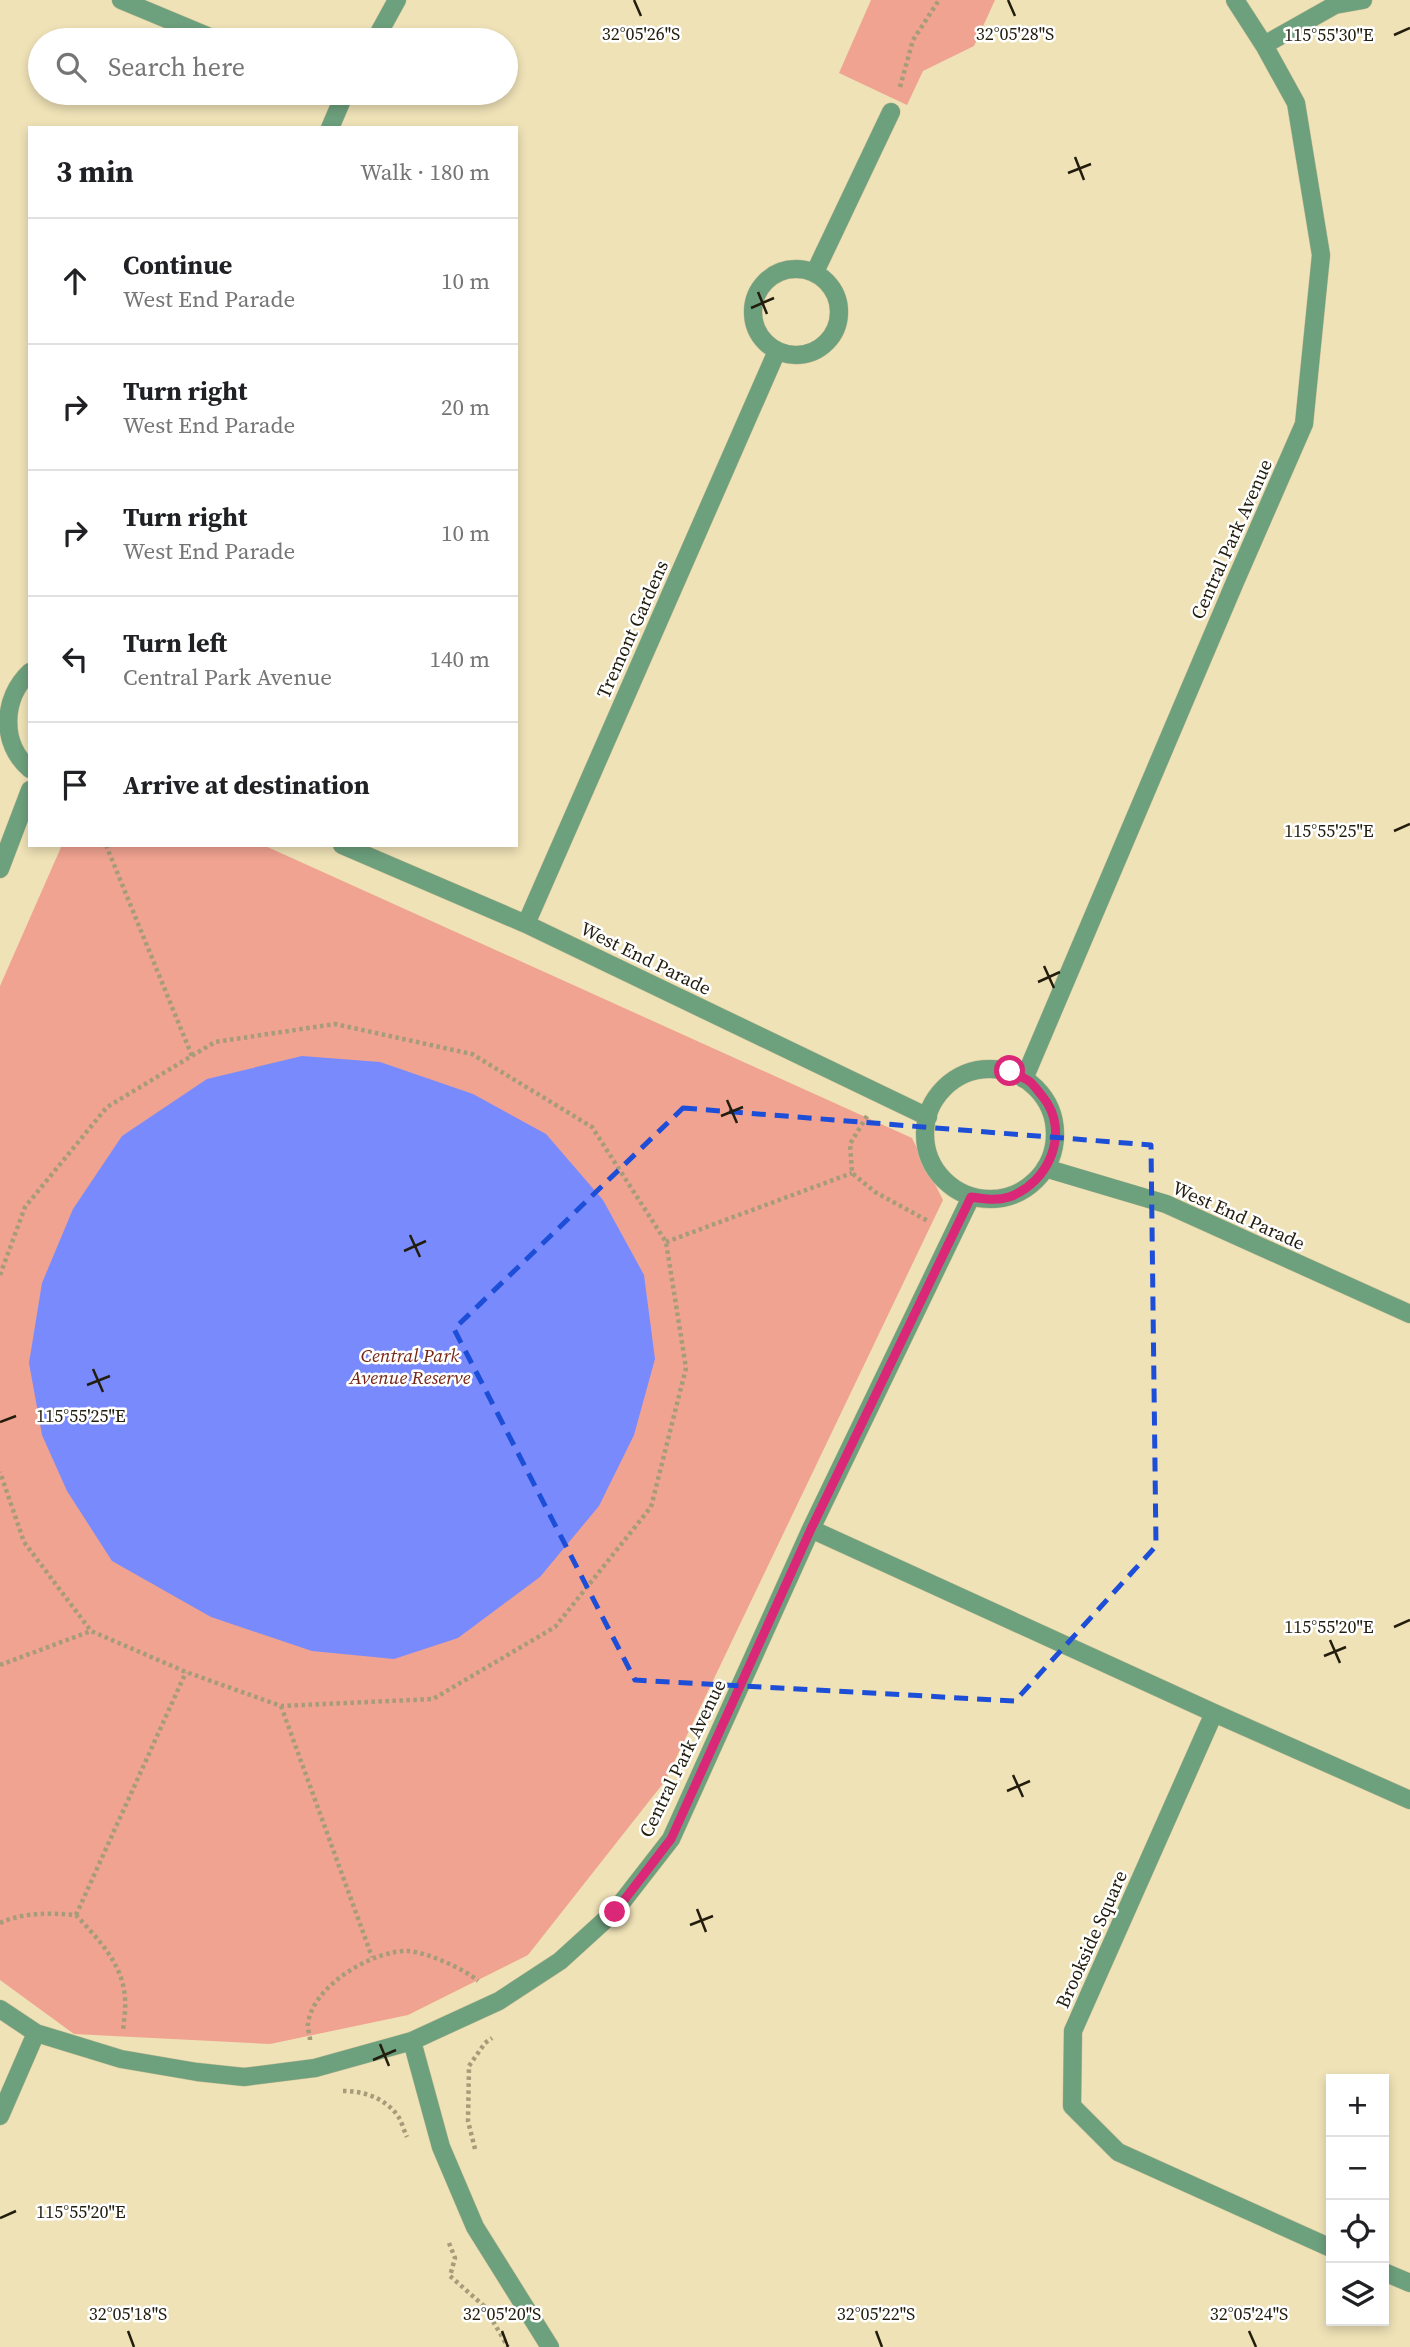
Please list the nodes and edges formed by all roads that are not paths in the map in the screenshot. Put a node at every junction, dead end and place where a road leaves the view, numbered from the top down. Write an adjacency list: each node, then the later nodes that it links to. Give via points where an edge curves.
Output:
1 (121, 0): 5 (street)
2 (397, 0): 6 (street)
3 (1236, 0): 7 (street, Central Park Avenue)
4 (1363, 0): 7 (street, via 1335,5)
5 (188, 28)
6 (382, 28)
7 (1264, 44): 20 (street, Central Park Avenue, via 1296,103 1321,255 1304,424)
8 (339, 105): 10 (street)
9 (891, 112): 11 (street)
10 (331, 126)
11 (815, 272): 12 (street, via 786,269 761,286 753,314 765,342); 12 (street, via 836,294 838,323 831,337 807,354)
12 (777, 351): 19 (street, Tremont Gardens)
13 (28, 673): 14 (street)
14 (6, 695): 15 (street, via 13,749)
15 (28, 767)
16 (28, 795): 18 (street)
17 (347, 847): 19 (street, West End Parade)
18 (0, 869)
19 (526, 924): 21 (street, West End Parade)
20 (1024, 1079): 21 (street, via 1010,1071 987,1068 967,1072 933,1101); 22 (street, via 1050,1107 1056,1129)
21 (928, 1117): 23 (street, via 926,1141 932,1163 945,1182)
22 (1045, 1168): 23 (street, via 1027,1188 1007,1198); 24 (street, West End Parade, via 1166,1204)
23 (971, 1197): 25 (street, Central Park Avenue)
24 (1410, 1314)
25 (811, 1529): 26 (street); 30 (street, Central Park Avenue, via 671,1839 615,1912 559,1961 499,2001)
26 (1214, 1713): 27 (street); 32 (street, Brookside Square, via 1073,2031 1072,2106 1118,2152)
27 (1410, 1800)
28 (0, 2009): 29 (street, Central Park Avenue)
29 (36, 2033): 30 (street, Central Park Avenue, via 121,2059 244,2077 315,2068); 31 (street)
30 (412, 2041): 35 (street, via 441,2147 475,2227)
31 (0, 2116)
32 (1326, 2246)
33 (1389, 2274): 34 (street)
34 (1410, 2283)
35 (550, 2347)

